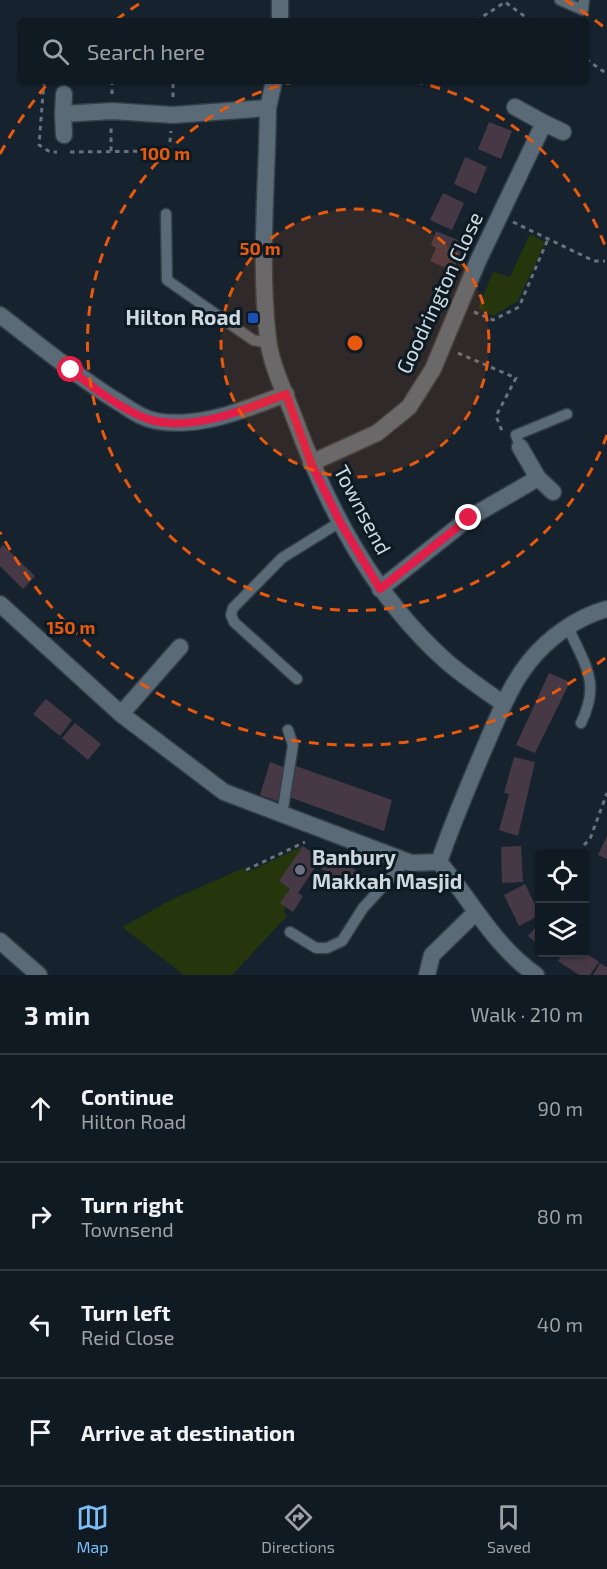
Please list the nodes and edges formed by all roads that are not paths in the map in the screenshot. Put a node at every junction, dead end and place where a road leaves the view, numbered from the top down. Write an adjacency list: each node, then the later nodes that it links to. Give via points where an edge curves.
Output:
1 (280, 0): 4 (street)
2 (560, 0): 3 (lane, via 583,10)
3 (584, 0)
4 (280, 18)
5 (273, 84): 8 (street, Townsend)
6 (64, 94): 9 (street)
7 (515, 107): 10 (street)
8 (268, 108): 9 (street, via 173,115 112,111); 15 (street, Townsend, via 264,293)
9 (63, 114): 12 (street)
10 (544, 123): 11 (street); 19 (street, Goodrington Close, via 433,369 409,407 376,433)
11 (563, 132)
12 (64, 135)
13 (166, 214): 15 (lane, via 167,280 254,340)
14 (0, 315): 16 (street, via 90,385 139,416 156,421 225,417)
15 (268, 343): 16 (street, Townsend)
16 (286, 394): 19 (street, Townsend)
17 (567, 414): 18 (lane, via 516,435)
18 (520, 447): 20 (street)
19 (311, 463): 22 (street, Townsend)
20 (538, 478): 21 (street); 23 (street, via 469,518)
21 (553, 492)
22 (340, 522): 23 (street, Townsend); 28 (lane, via 282,558 231,615)
23 (380, 589): 29 (street, Townsend, via 445,660)
24 (0, 604): 30 (street)
25 (607, 609): 26 (street)
26 (568, 627): 29 (street, via 528,663); 31 (lane, via 591,681 592,696)
27 (180, 647): 30 (street)
28 (297, 679)
29 (504, 704): 35 (street, via 462,798)
30 (121, 714): 33 (street, via 224,792)
31 (581, 723)
32 (288, 730): 33 (lane, via 293,745)
33 (282, 815): 34 (street)
34 (406, 861): 35 (street); 37 (lane, via 363,908 342,941 316,948)
35 (439, 862): 36 (street)
36 (476, 912): 40 (street, via 432,955); 41 (street, via 516,961)
37 (290, 932)
38 (0, 941): 39 (street)
39 (39, 975)
40 (427, 975)
41 (536, 975)

